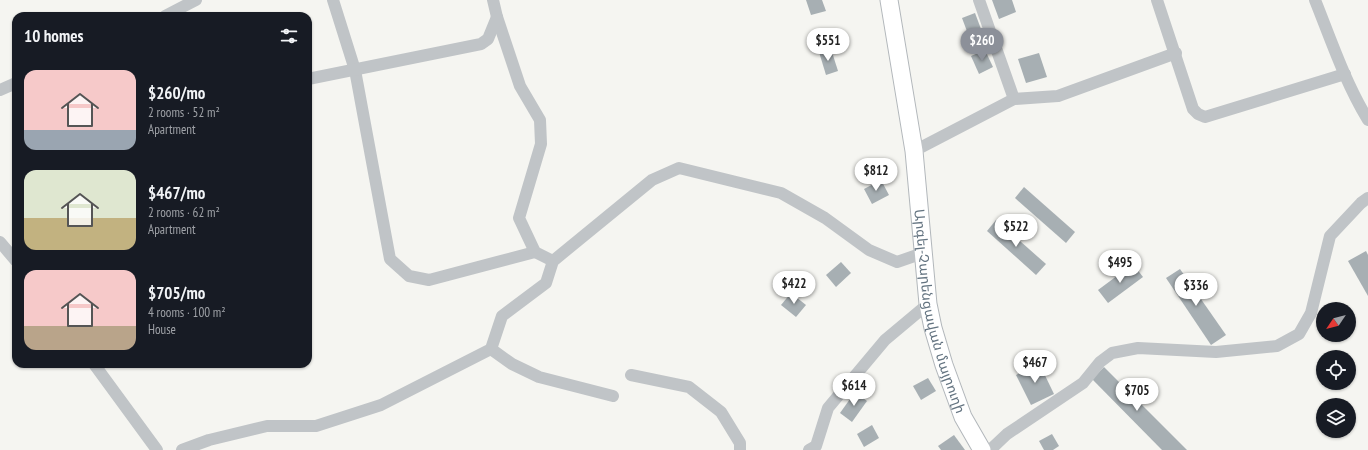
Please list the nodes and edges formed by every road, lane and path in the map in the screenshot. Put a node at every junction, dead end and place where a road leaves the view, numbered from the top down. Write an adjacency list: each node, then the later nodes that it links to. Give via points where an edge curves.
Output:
1 (196, 0): 8 (street)
2 (333, 0): 11 (street)
3 (493, 0): 9 (street)
4 (889, 0): 18 (main road, Արգել-Չարենցավան մայրուղի)
5 (980, 0): 16 (street)
6 (1157, 0): 10 (street)
7 (1315, 0): 12 (street)
8 (173, 12)
9 (497, 17): 11 (street, via 488,39 481,44); 21 (street, via 520,86 540,120 541,144 519,218)
10 (1176, 53): 12 (street, via 1193,109 1205,116); 16 (street, via 1058,96)
11 (355, 70): 13 (street); 21 (street, via 390,259 409,276 429,280)
12 (1344, 74): 17 (street)
13 (312, 78)
14 (12, 85): 15 (street)
15 (0, 90)
16 (1014, 99): 18 (street)
17 (1368, 120)
18 (914, 151): 22 (main road, Արգել-Չարենցավան մայրուղի)
19 (1368, 198): 35 (street, via 1330,236 1312,313 1299,334 1277,346 1216,352 1138,348 1112,353 1100,362 1083,383 1007,434)
20 (0, 242): 23 (street)
21 (535, 252): 24 (street)
22 (923, 253): 24 (street, via 897,262 869,250 825,218 781,193 679,168 652,180); 25 (main road, Արգել-Չարենցավան մայրուղի)
23 (12, 256)
24 (553, 261): 26 (street, via 546,283 502,316)
25 (928, 304): 33 (street, via 885,340 828,408 816,446); 34 (main road, Արգել-Չարենցավան մայրուղի, via 946,373 963,417)
26 (491, 349): 29 (street, via 512,364 540,376); 31 (street, via 381,405 316,426 267,426 209,440)
27 (97, 368): 30 (street)
28 (631, 375): 32 (street, via 689,387 721,412 740,443)
29 (613, 396)
30 (157, 450)
31 (182, 450)
32 (740, 450)
33 (809, 450)
34 (982, 450)
35 (990, 450)

